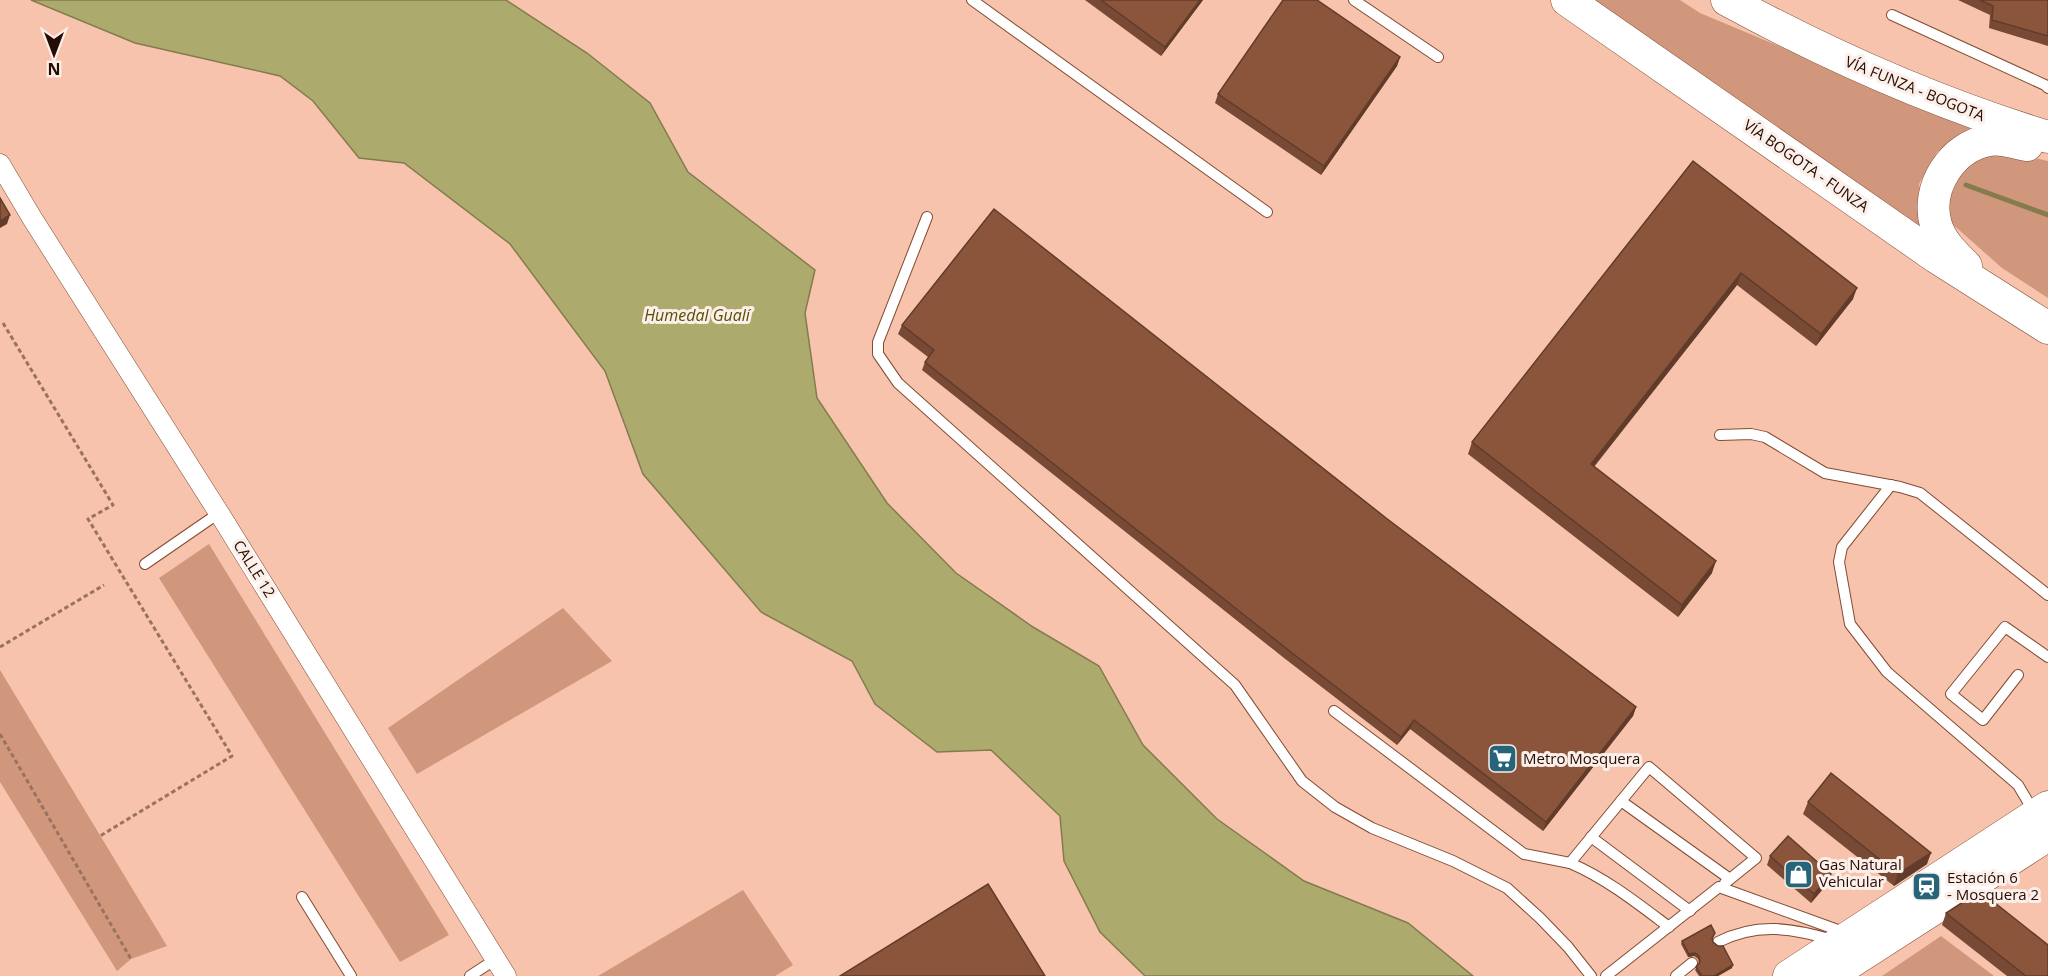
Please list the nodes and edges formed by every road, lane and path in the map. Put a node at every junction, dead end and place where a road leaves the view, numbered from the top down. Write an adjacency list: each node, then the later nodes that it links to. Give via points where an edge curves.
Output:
1 (972, 0): 13 (lane)
2 (1354, 0): 8 (lane)
3 (1567, 0): 15 (main road, VÍA BOGOTA - FUNZA)
4 (1727, 0): 7 (main road, VÍA FUNZA - BOGOTA)
5 (1753, 0): 7 (street, VÍA FUNZA - BOGOTA)
6 (1892, 15): 9 (lane)
7 (1786, 32): 10 (main road, VÍA FUNZA - BOGOTA, via 1872,73 1989,119)
8 (1438, 57)
9 (2048, 88)
10 (2048, 137)
11 (2048, 150): 15 (main road, via 1991,140 1969,147 1949,163 1938,182 1936,225 1947,247)
12 (0, 164): 20 (street, CALLE 12)
13 (1268, 212)
14 (927, 217): 46 (lane, via 878,342 878,354 898,383 1235,685 1302,781 1371,828 1507,888 1568,947)
15 (1999, 297): 17 (main road, VÍA BOGOTA - FUNZA)
16 (3, 323): 31 (path, via 113,505 88,519 232,756)
17 (2048, 328)
18 (1720, 435): 19 (lane, via 1765,437 1825,473)
19 (1890, 485): 23 (lane, via 1920,493); 30 (lane, via 1842,547 1839,562 1850,624 1887,672 2018,785)
20 (219, 513): 21 (lane); 43 (street, CALLE 12)
21 (145, 564)
22 (104, 585): 24 (path)
23 (2048, 596)
24 (0, 647)
25 (2048, 657): 26 (lane, via 2005,627 1951,694 1983,720)
26 (2018, 675)
27 (1334, 711): 33 (lane, via 1524,854)
28 (0, 734): 41 (path)
29 (1621, 801): 32 (lane); 34 (lane); 34 (lane, via 1649,767 1756,858)
30 (2044, 819): 39 (main road); 50 (main road)
31 (100, 836)
32 (1591, 837): 33 (lane); 37 (lane)
33 (1569, 863): 38 (lane, via 1612,885)
34 (1730, 879): 35 (lane)
35 (1719, 887): 37 (lane); 39 (lane)
36 (302, 897): 44 (lane)
37 (1690, 911): 38 (lane)
38 (1669, 927): 47 (lane)
39 (1846, 939): 40 (lane, via 1763,928 1737,932); 49 (main road)
40 (1718, 942)
41 (131, 959)
42 (1692, 963): 48 (lane)
43 (501, 968): 45 (lane)
44 (351, 976)
45 (470, 976)
46 (1591, 976)
47 (1606, 976)
48 (1676, 976)
49 (1789, 976)
50 (1829, 976)

